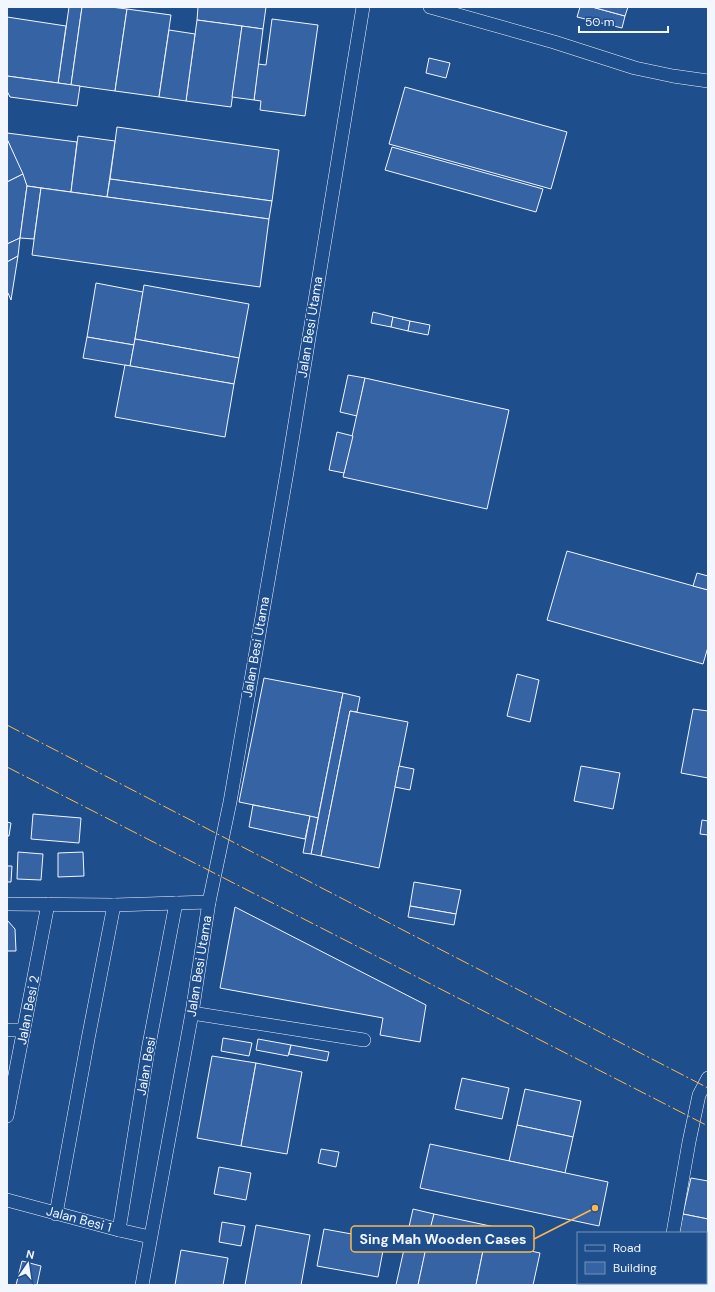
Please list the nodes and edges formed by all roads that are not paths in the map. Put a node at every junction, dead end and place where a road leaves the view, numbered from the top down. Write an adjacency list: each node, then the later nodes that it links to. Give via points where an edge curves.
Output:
1 (363, 7): 4 (street, Jalan Besi Utama, via 287,472 231,795)
2 (430, 7): 3 (street, via 635,68)
3 (708, 81)
4 (209, 902): 5 (street); 9 (street, Jalan Besi Utama)
5 (176, 903): 8 (street); 17 (street, Jalan Besi, via 148,1050)
6 (7, 904): 7 (street)
7 (48, 904): 8 (street); 11 (street, Jalan Besi 2)
8 (114, 905): 16 (street)
9 (192, 1013): 12 (street); 19 (street, Jalan Besi Utama)
10 (7, 1030): 11 (street)
11 (24, 1030): 14 (street, Jalan Besi 2)
12 (364, 1040)
13 (708, 1078): 18 (street, via 699,1095)
14 (7, 1116)
15 (7, 1200): 16 (street, Jalan Besi 1)
16 (56, 1214): 17 (street, Jalan Besi 1)
17 (119, 1230): 19 (street, Jalan Besi 1)
18 (673, 1232)
19 (150, 1237): 20 (street, Jalan Besi Utama)
20 (142, 1285)

